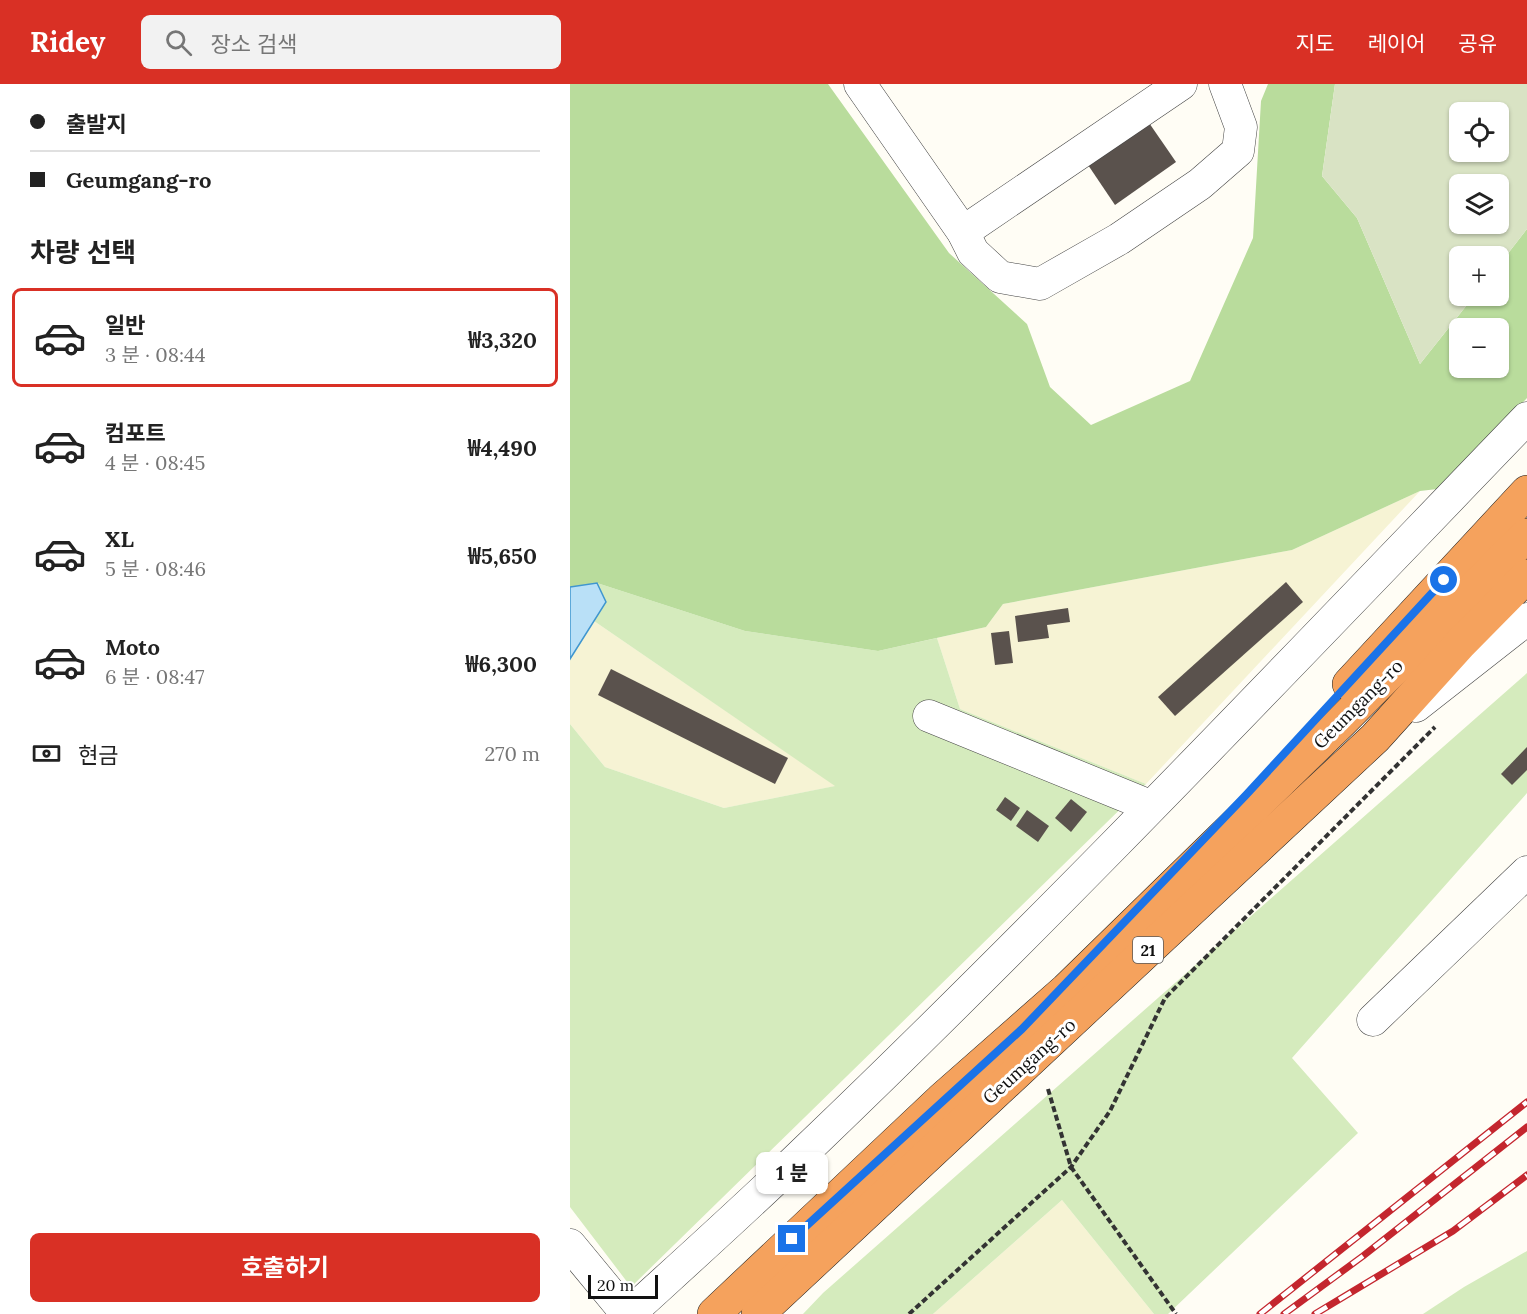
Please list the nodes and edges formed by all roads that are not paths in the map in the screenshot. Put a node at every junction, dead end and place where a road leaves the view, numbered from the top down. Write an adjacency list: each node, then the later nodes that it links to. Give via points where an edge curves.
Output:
1 (860, 84): 4 (street)
2 (1181, 84): 4 (street)
3 (1226, 84): 4 (street, via 1241,127 1238,151 1200,184 1119,239 1040,284 1000,277 973,252)
4 (963, 232)
5 (1527, 418): 12 (street)
6 (1527, 492): 15 (highway)
7 (1527, 535): 15 (highway, Geumgang-ro / 21, via 1342,721)
8 (1527, 576): 11 (highway, Geumgang-ro / 21)
9 (1527, 619): 11 (street)
10 (928, 716): 12 (street)
11 (1376, 738): 19 (highway, Geumgang-ro / 21)
12 (1150, 806): 17 (street, via 802,1154)
13 (1527, 872): 14 (street)
14 (1373, 1020)
15 (1022, 1029): 18 (highway, Geumgang-ro / 21, via 932,1108)
16 (570, 1245): 17 (street)
17 (628, 1314)
18 (714, 1314)
19 (758, 1314)

